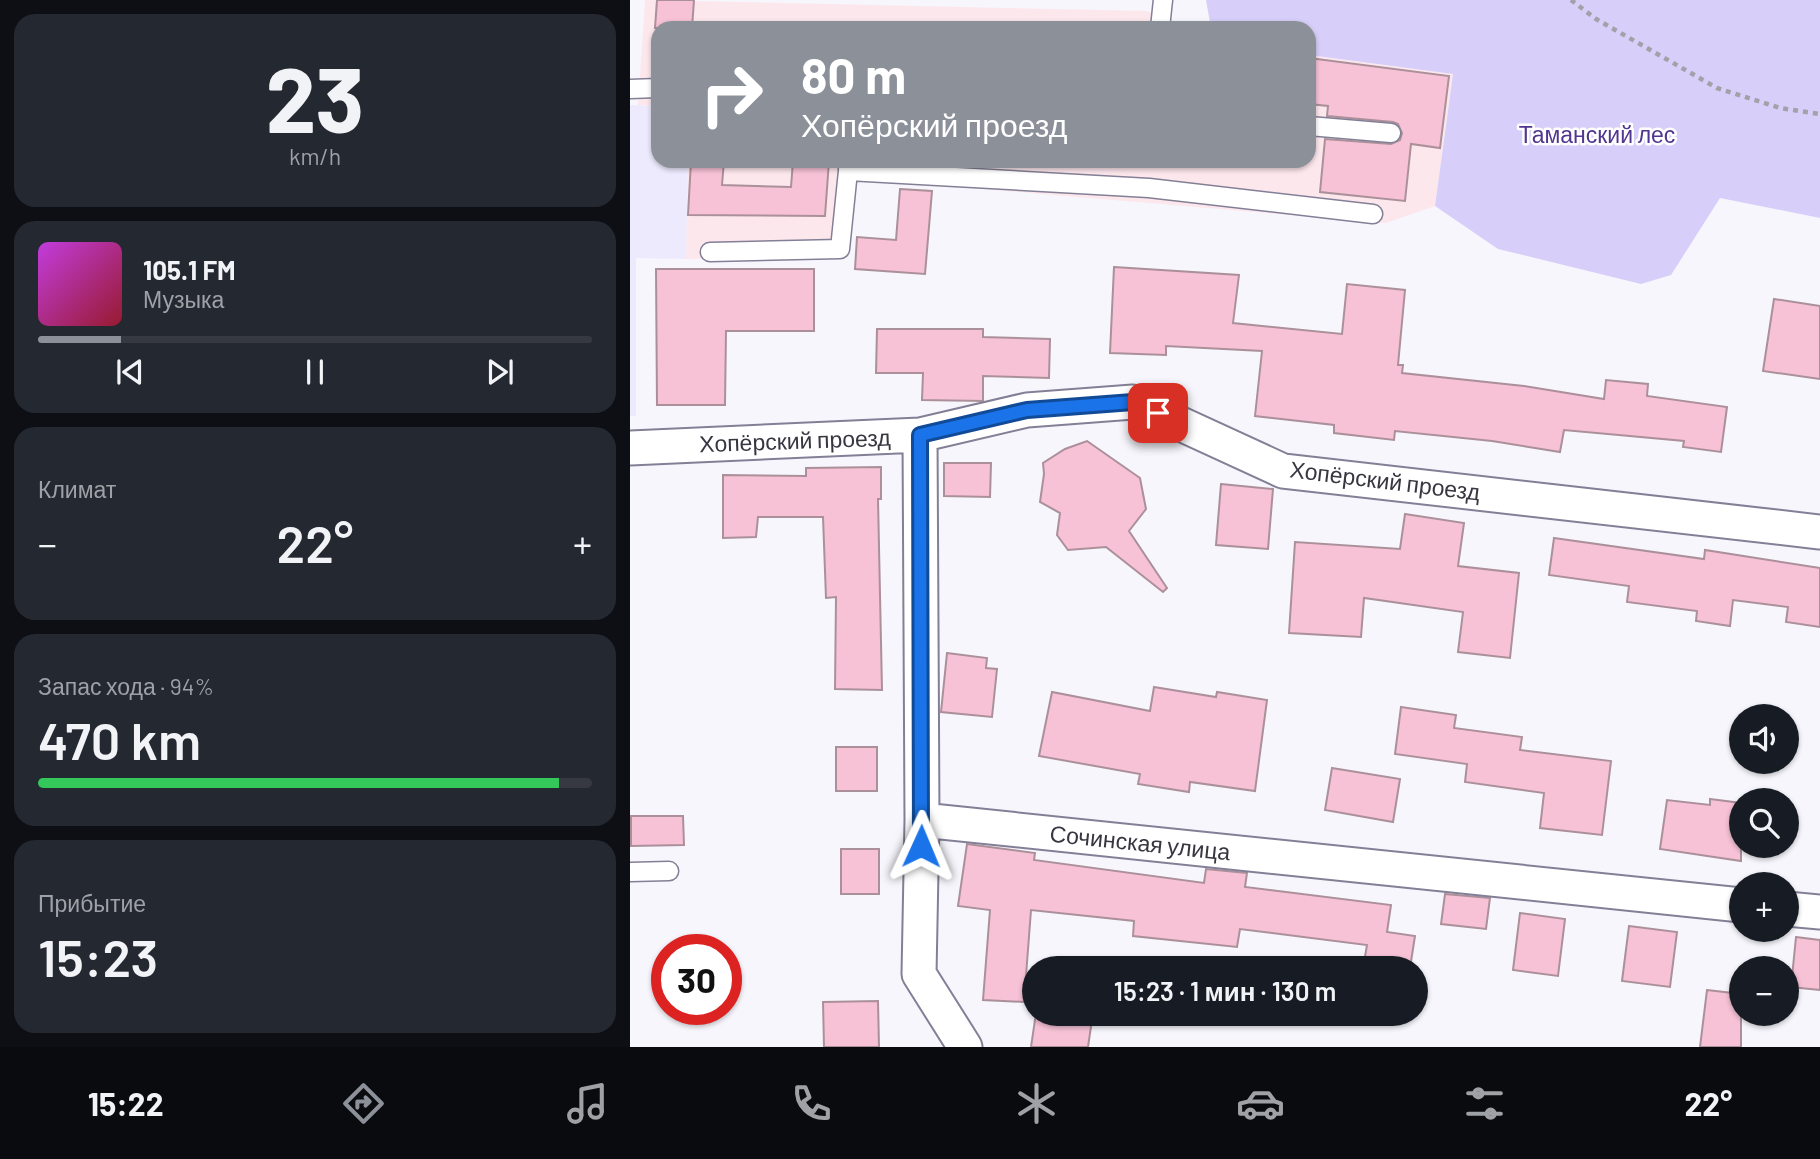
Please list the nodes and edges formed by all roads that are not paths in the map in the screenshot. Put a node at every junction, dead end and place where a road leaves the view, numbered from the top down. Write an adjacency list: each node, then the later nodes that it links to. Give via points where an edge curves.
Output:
1 (1163, 0): 2 (lane)
2 (1161, 21)
3 (651, 88): 4 (lane)
4 (630, 89)
5 (1316, 127): 6 (lane)
6 (1391, 133)
7 (848, 168): 10 (lane, via 841,250)
8 (875, 168): 9 (lane, via 1149,188)
9 (1373, 214)
10 (710, 253)
11 (920, 435): 12 (street, Хопёрский проезд); 13 (street, Хопёрский проезд, via 1027,410 1133,402 1283,471); 14 (street)
12 (630, 447)
13 (1820, 532)
14 (922, 820): 17 (street, Сочинская улица); 20 (street, via 919,974)
15 (670, 871): 16 (lane)
16 (630, 872)
17 (1729, 904)
18 (1799, 910): 19 (street)
19 (1820, 912)
20 (965, 1047)

